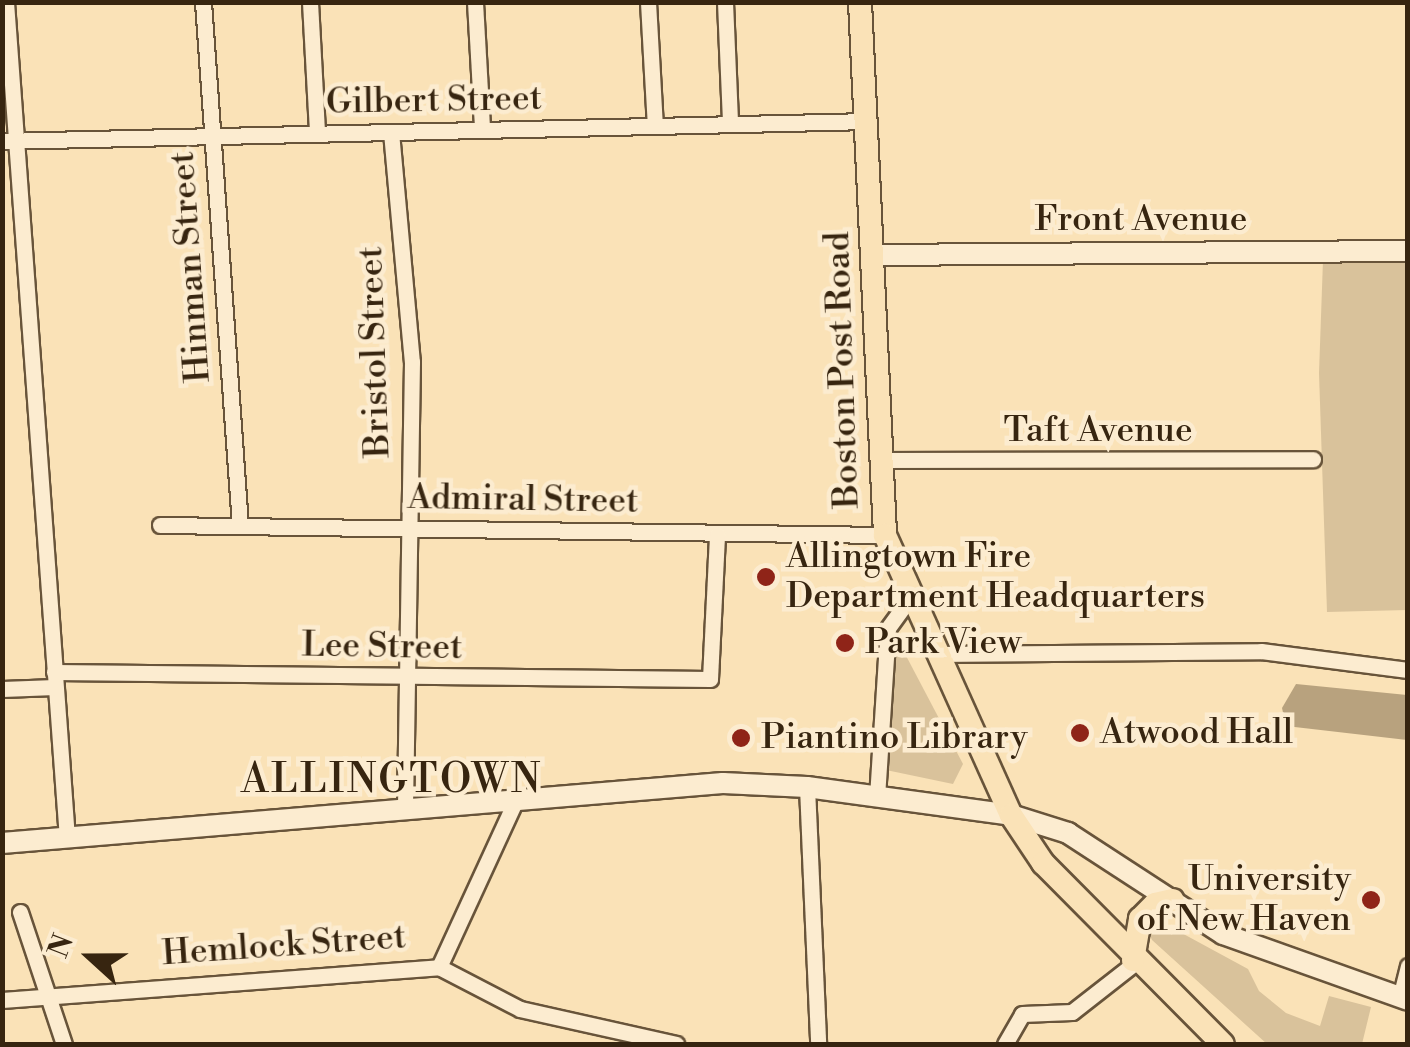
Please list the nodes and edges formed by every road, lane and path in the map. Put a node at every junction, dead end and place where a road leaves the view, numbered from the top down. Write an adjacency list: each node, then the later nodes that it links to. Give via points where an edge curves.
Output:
1 (6, 2): 15 (street)
2 (202, 2): 14 (street, Hinman Street)
3 (310, 2): 13 (street)
4 (475, 2): 11 (street)
5 (648, 2): 10 (street)
6 (725, 2): 9 (street)
7 (860, 2): 8 (main road, Boston Post Road)
8 (867, 121): 9 (street, Gilbert Street); 17 (main road, Boston Post Road)
9 (730, 123): 10 (street, Gilbert Street)
10 (655, 126): 11 (street, Gilbert Street)
11 (482, 129): 12 (street, Gilbert Street)
12 (391, 132): 13 (street, Gilbert Street); 22 (street, Bristol Street, via 412,362)
13 (317, 133): 14 (street, Gilbert Street)
14 (211, 136): 15 (street, Gilbert Street); 21 (street, Hinman Street)
15 (9, 141): 29 (street)
16 (1408, 251): 17 (main road, Front Avenue)
17 (874, 255): 19 (main road, Boston Post Road)
18 (1313, 459): 19 (street, Taft Avenue)
19 (883, 460): 24 (main road, Boston Post Road)
20 (160, 525): 21 (street, Admiral Street)
21 (240, 526): 22 (street, Admiral Street)
22 (409, 527): 23 (street, Admiral Street); 28 (street, Bristol Street)
23 (717, 534): 24 (street, Admiral Street); 28 (street, Lee Street, via 710,679)
24 (886, 535): 25 (main road, Boston Post Road)
25 (910, 598): 26 (main road, Boston Post Road); 32 (street, via 888,628)
26 (935, 654): 27 (street, via 1261,651); 35 (main road, Boston Post Road)
27 (1408, 670)
28 (406, 678): 29 (street, Lee Street); 34 (street, Bristol Street)
29 (54, 679): 30 (street, Lee Street); 36 (street)
30 (2, 690)
31 (807, 787): 32 (main road); 33 (main road, via 723,783); 48 (street)
32 (878, 797): 35 (main road)
33 (514, 802): 34 (main road); 42 (street)
34 (405, 810): 36 (main road)
35 (1011, 815): 38 (main road, via 1108,854); 40 (main road, Boston Post Road, via 1068,894)
36 (67, 838): 37 (main road)
37 (2, 843)
38 (1173, 900): 40 (main road, via 1155,904 1140,918); 44 (main road, via 1235,940)
39 (20, 912): 43 (street)
40 (1134, 961): 49 (street, via 1072,1012 1022,1014); 50 (main road, Boston Post Road)
41 (1408, 966): 44 (street)
42 (438, 967): 43 (street, Hemlock Street); 47 (street, Hemlock Street, via 520,1009)
43 (45, 991): 45 (street, Hemlock Street); 46 (street)
44 (1404, 999)
45 (2, 1000)
46 (64, 1044)
47 (676, 1044)
48 (818, 1044)
49 (1005, 1044)
50 (1223, 1044)

